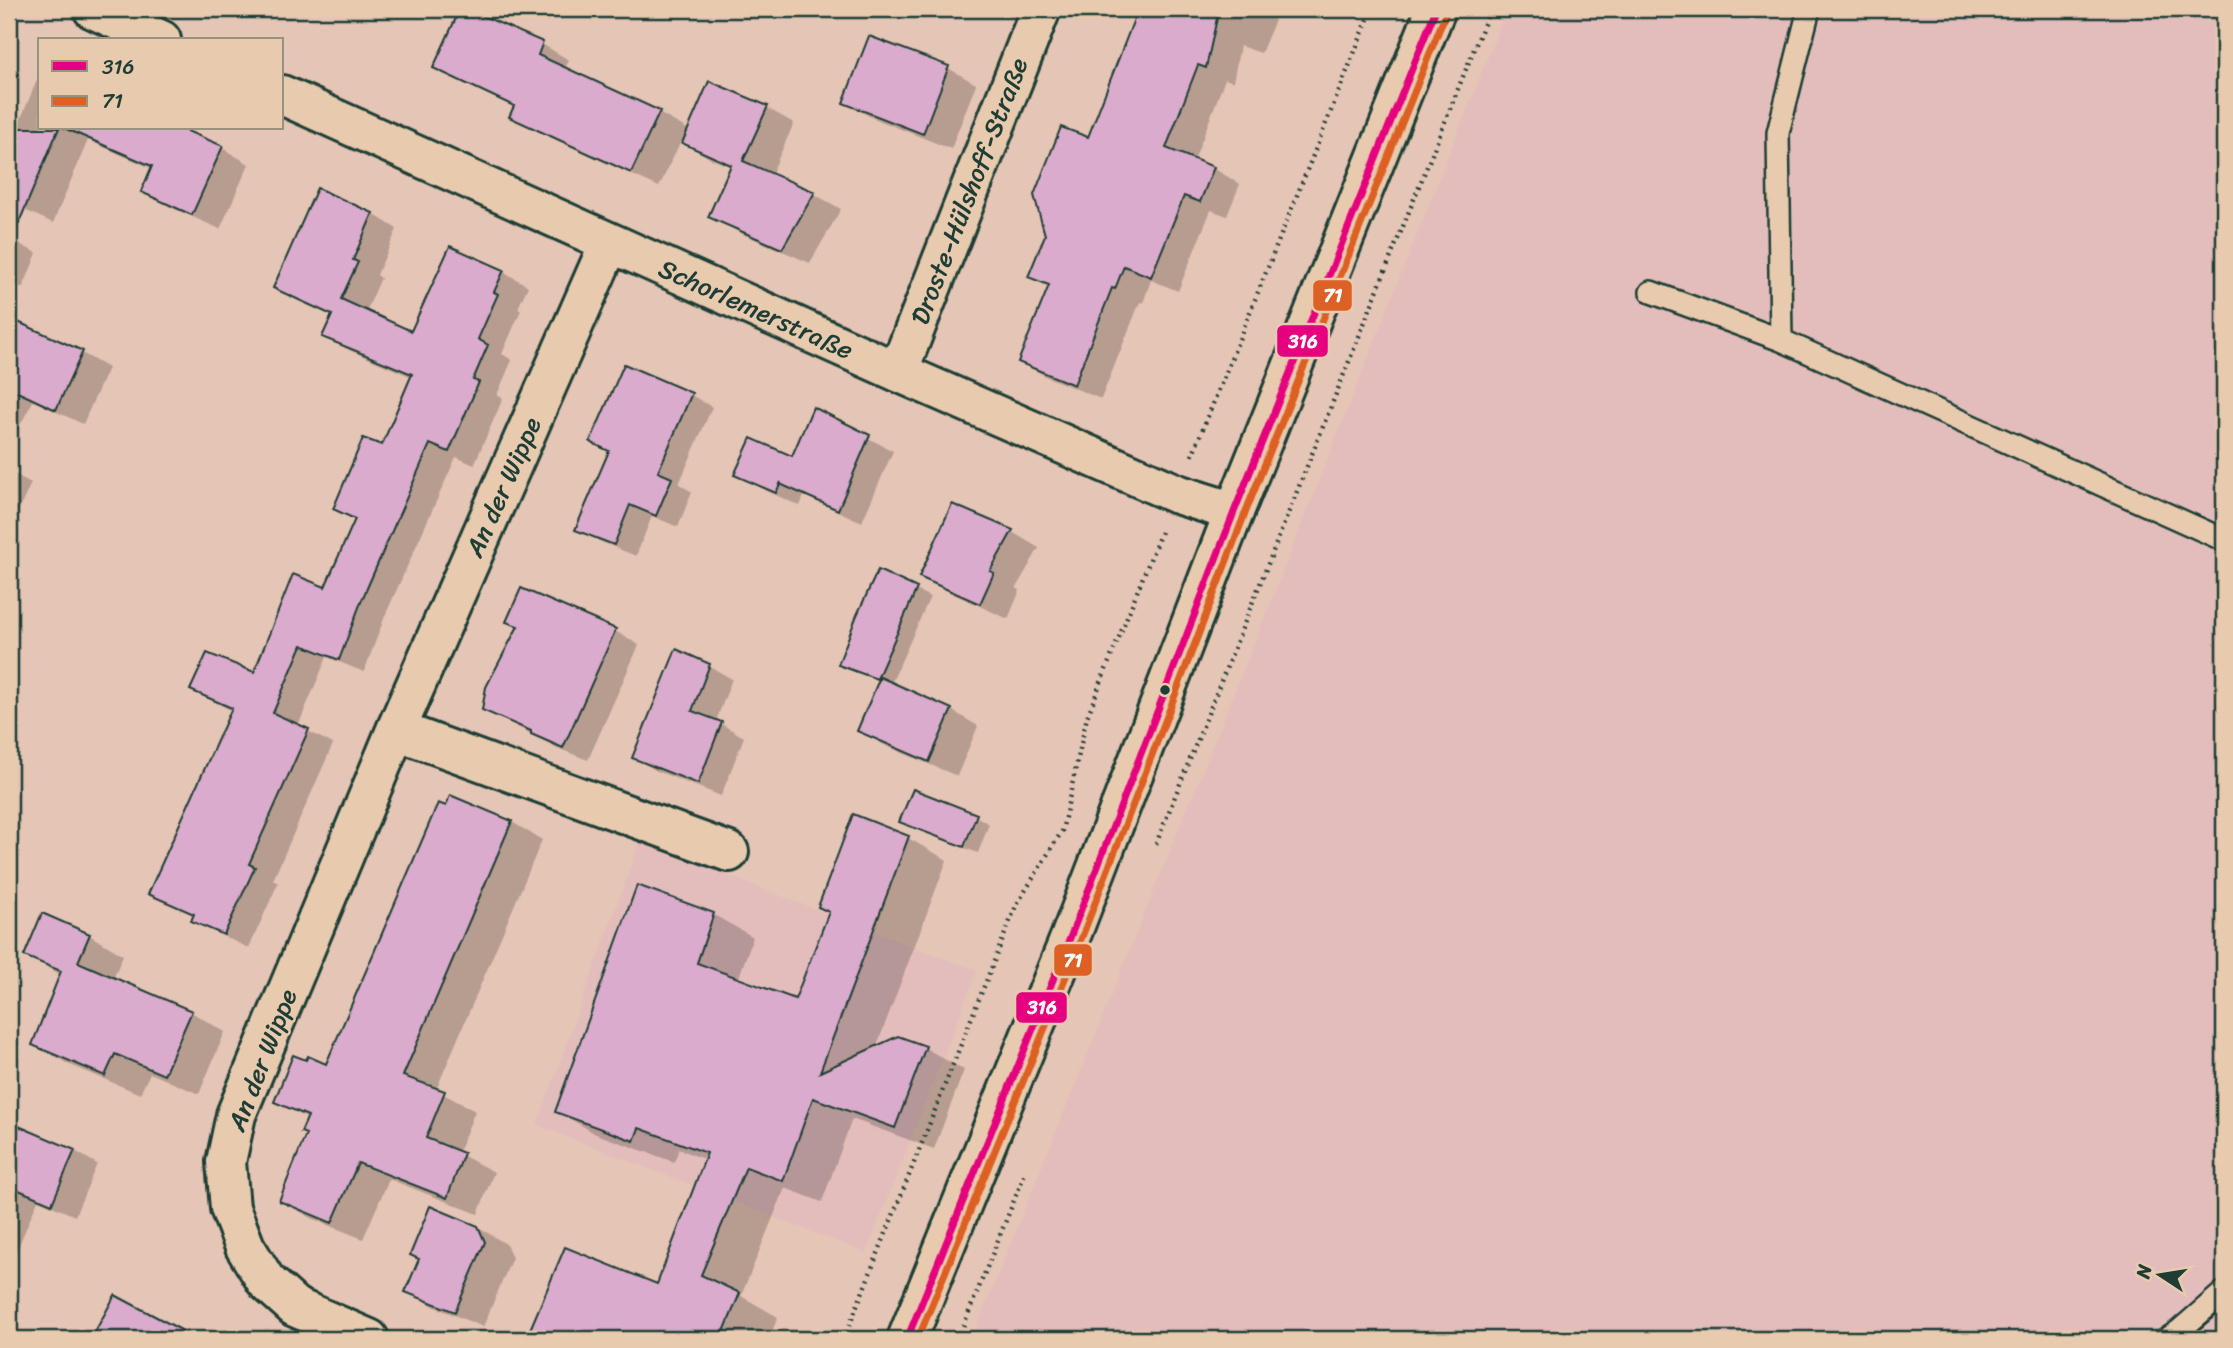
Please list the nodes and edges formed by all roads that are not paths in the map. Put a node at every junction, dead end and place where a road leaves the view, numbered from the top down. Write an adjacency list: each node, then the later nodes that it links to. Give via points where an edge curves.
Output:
1 (93, 9): 5 (street)
2 (1041, 9): 10 (street, Droste-Hülshoff-Straße)
3 (1436, 9): 11 (street)
4 (1809, 9): 9 (lane, via 1778,133)
5 (158, 38)
6 (284, 97): 7 (street, Schorlemerstraße)
7 (609, 244): 10 (street, Schorlemerstraße); 13 (street, An der Wippe)
8 (1651, 292): 9 (lane)
9 (1781, 340): 12 (lane)
10 (898, 372): 11 (street, Schorlemerstraße, via 1177,494)
11 (1234, 512): 17 (street, via 1070,938)
12 (2224, 540)
13 (396, 730): 14 (street); 16 (street, An der Wippe, via 236,1115 226,1162 230,1208 245,1247 266,1281 295,1307)
14 (729, 852)
15 (2224, 1292): 18 (lane)
16 (369, 1339)
17 (907, 1339)
18 (2167, 1339)

